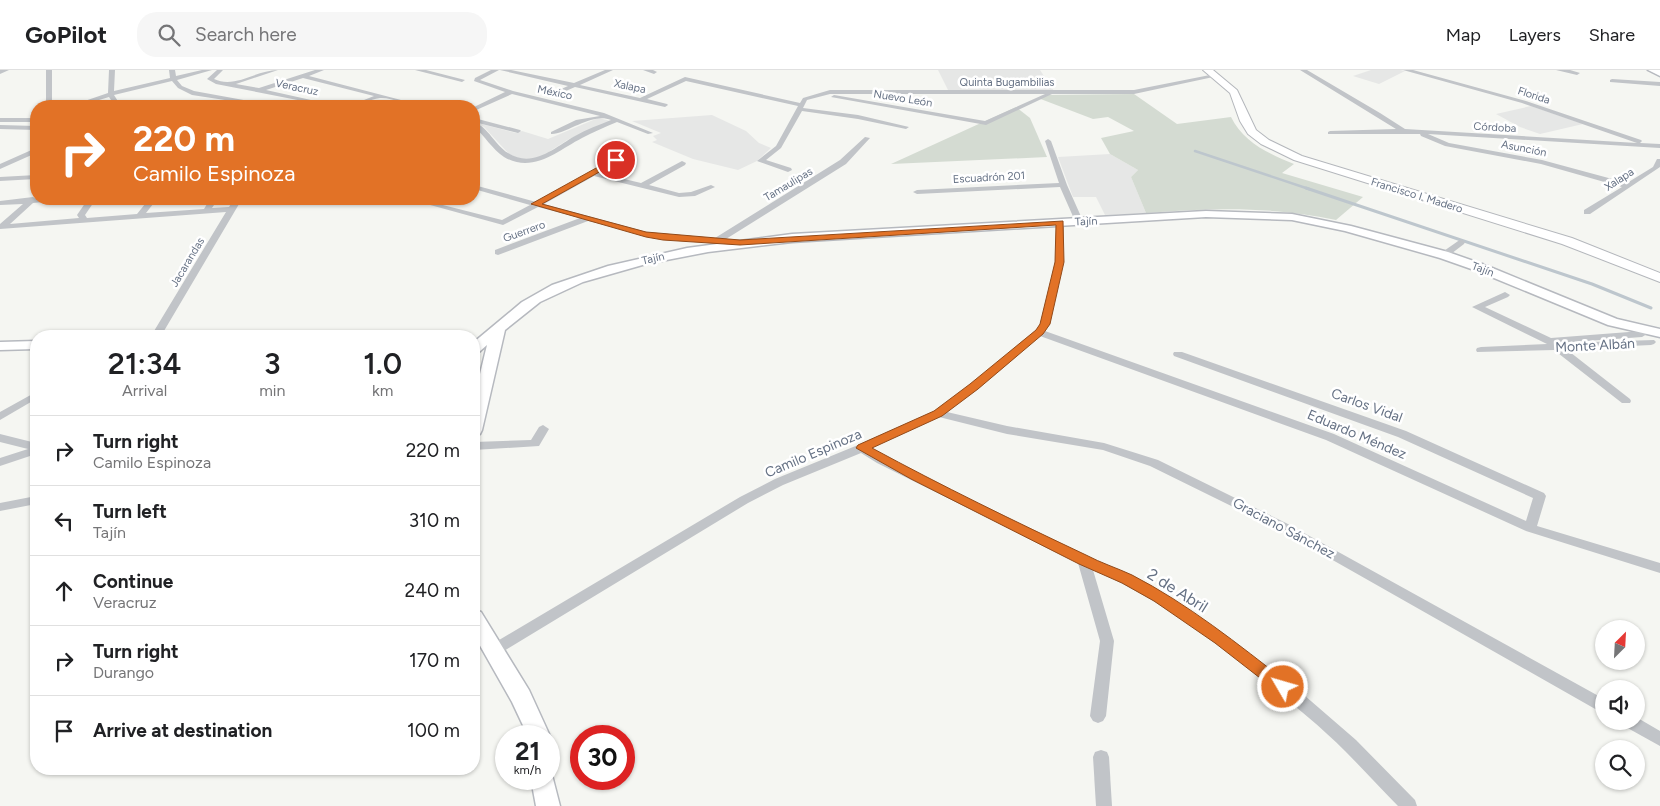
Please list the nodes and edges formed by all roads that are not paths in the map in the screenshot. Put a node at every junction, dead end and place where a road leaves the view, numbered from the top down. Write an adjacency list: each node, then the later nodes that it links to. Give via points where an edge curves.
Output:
1 (6, 70): 19 (street)
2 (49, 70): 39 (street)
3 (112, 70): 34 (street)
4 (172, 70): 24 (street)
5 (209, 70): 24 (street)
6 (220, 70): 28 (street, Veracruz, via 210,79)
7 (275, 70): 28 (street)
8 (321, 70): 23 (street)
9 (418, 70): 25 (street)
10 (496, 70): 31 (street, México, via 476,81)
11 (503, 70): 29 (street, Xalapa)
12 (610, 70): 29 (street)
13 (646, 70): 20 (street)
14 (1303, 70): 60 (street)
15 (1406, 70): 68 (street, Florida, via 1524,102)
16 (1559, 70): 17 (street, via 1574,75)
17 (1584, 70)
18 (1652, 70): 22 (main road)
19 (0, 72)
20 (654, 72)
21 (1211, 73): 33 (street, Quinta Bugambilias, via 1134,92); 107 (main road, Francisco I. Madero, via 1234,92 1252,132 1264,142 1298,158 1567,241)
22 (1660, 73)
23 (302, 76): 30 (street); 37 (street)
24 (172, 79): 34 (street); 38 (street, via 192,93)
25 (462, 80)
26 (1612, 81): 27 (street)
27 (1660, 84)
28 (229, 85): 30 (street, Veracruz)
29 (574, 86): 35 (street); 48 (street, Xalapa)
30 (258, 90): 32 (street, Veracruz); 38 (street)
31 (511, 92): 50 (street); 52 (street, México)
32 (271, 93): 44 (street); 45 (street, Veracruz)
33 (1052, 93): 36 (street, Quinta Bugambilias, via 854,91); 36 (street, Nuevo León, via 986,123)
34 (111, 94): 40 (street); 41 (street)
35 (552, 95)
36 (817, 95): 51 (street, Quinta Bugambilias, via 805,99)
37 (380, 96): 46 (street); 47 (street)
38 (232, 99): 42 (street); 43 (street)
39 (49, 100)
40 (92, 100)
41 (112, 100)
42 (229, 100)
43 (238, 100)
44 (274, 100)
45 (305, 100)
46 (369, 100)
47 (396, 100)
48 (640, 100): 49 (street, Xalapa); 51 (street, via 685,79)
49 (665, 105)
50 (480, 106)
51 (800, 107): 56 (street); 74 (street, via 779,147 761,161)
52 (614, 118): 59 (street, via 541,160 524,161 506,155); 63 (street, via 586,119); 65 (street, México)
53 (0, 120): 54 (street)
54 (30, 120)
55 (480, 122): 61 (street)
56 (906, 127)
57 (0, 128): 58 (street)
58 (30, 128)
59 (480, 128)
60 (1403, 131): 62 (street, Córdoba); 64 (street, Córdoba)
61 (518, 132)
62 (1417, 132): 68 (street, Córdoba); 80 (street, Asunción, via 1447,145 1542,162)
63 (553, 133)
64 (1330, 133)
65 (650, 134)
66 (867, 138): 102 (street, Tamaulipas, via 843,162)
67 (1048, 141): 78 (street)
68 (1657, 146)
69 (628, 152): 75 (street)
70 (30, 153): 73 (street)
71 (682, 163): 79 (street)
72 (1659, 166): 80 (street, Xalapa)
73 (0, 167)
74 (788, 170)
75 (592, 173): 79 (street); 87 (street)
76 (30, 177): 77 (street)
77 (0, 179)
78 (1063, 185): 83 (street, Escuadrón 201); 100 (street)
79 (642, 186): 81 (street, via 685,196)
80 (1628, 186): 95 (street, Xalapa)
81 (711, 187)
82 (480, 189): 87 (street)
83 (917, 192)
84 (30, 199): 86 (street)
85 (30, 202): 101 (street)
86 (0, 203)
87 (535, 204): 92 (street, via 502,223); 97 (street)
88 (88, 205): 98 (street, via 81,215)
89 (148, 205): 96 (street)
90 (210, 205): 94 (street)
91 (234, 205): 93 (street, Jacarandas)
92 (435, 205)
93 (231, 209): 94 (street); 109 (street, Jacarandas)
94 (206, 211): 96 (street)
95 (1587, 212)
96 (139, 217): 98 (street)
97 (585, 219): 102 (street, via 663,237); 105 (street, Guerrero)
98 (85, 221): 101 (street)
99 (1060, 222): 100 (main road, Tajín); 103 (main road, Tajín); 111 (street, Camilo Espinoza, via 1059,262 1045,324)
100 (1079, 222): 106 (main road, Tajín, via 1206,214 1268,214 1329,223)
101 (2, 226)
102 (716, 241): 103 (street)
103 (740, 242): 110 (main road, Tajín, via 683,251 599,272 562,285 528,304)
104 (1461, 242): 106 (street)
105 (498, 252)
106 (1444, 255): 113 (main road, Tajín)
107 (1660, 278)
108 (1505, 295): 115 (street, via 1477,307)
109 (160, 330)
110 (498, 330): 114 (main road, Tajín); 124 (main road)
111 (1039, 332): 125 (street, Camilo Espinoza); 136 (street, Eduardo Méndez, via 1330,437)
112 (1594, 337): 113 (street, Monte Albán); 115 (street, Monte Albán); 117 (street)
113 (1652, 338): 117 (street, Monte Albán)
114 (480, 344)
115 (1544, 344): 119 (street, Monte Albán); 120 (street, Monte Albán)
116 (30, 345): 118 (main road)
117 (1603, 345): 119 (street, Monte Albán)
118 (0, 346)
119 (1560, 348): 123 (street)
120 (1481, 350)
121 (1178, 354): 136 (street, Carlos Vidal, via 1402,434 1540,496)
122 (30, 398): 126 (street)
123 (1626, 401)
124 (480, 405)
125 (938, 413): 131 (street, Camilo Espinoza); 141 (street, Graciano Sánchez, via 1007,430 1104,446 1154,463 1282,526)
126 (0, 417)
127 (542, 428): 130 (street, via 535,443)
128 (0, 438): 129 (street)
129 (30, 446)
130 (480, 446)
131 (862, 448): 137 (street, 2 de Abril); 140 (street, Camilo Espinoza, via 744,500)
132 (30, 450): 133 (street)
133 (0, 462)
134 (30, 501): 135 (street)
135 (0, 507)
136 (1530, 528): 138 (street, Eduardo Méndez)
137 (1084, 560): 142 (street, via 1108,641); 150 (street, 2 de Abril, via 1126,579 1220,638 1350,745)
138 (1660, 568)
139 (480, 628): 140 (main road)
140 (494, 650): 143 (main road)
141 (1595, 702)
142 (1098, 716)
143 (534, 725)
144 (1644, 730): 145 (street)
145 (1660, 739)
146 (1101, 757): 149 (street)
147 (544, 790): 148 (street)
148 (535, 806)
149 (1104, 806)
150 (1409, 806)

